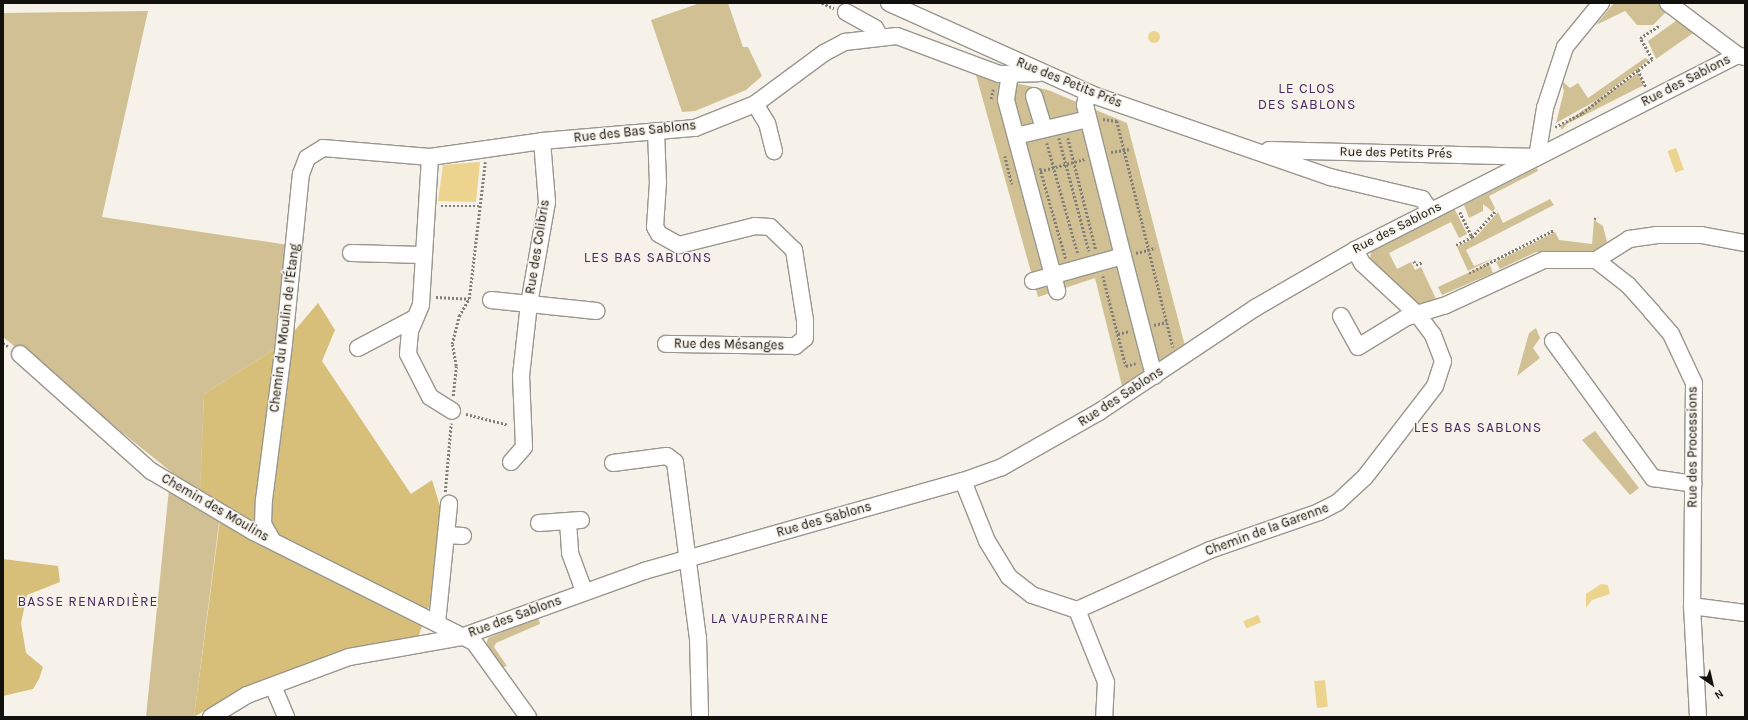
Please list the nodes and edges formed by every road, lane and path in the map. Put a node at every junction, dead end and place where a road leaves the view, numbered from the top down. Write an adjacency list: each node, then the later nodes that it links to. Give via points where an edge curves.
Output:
1 (888, 3): 9 (street, Rue des Petits Prés)
2 (1601, 3): 28 (street, via 1565,47 1545,108)
3 (1668, 3): 7 (street)
4 (846, 12): 6 (street, via 875,28)
5 (1660, 25): 8 (path, via 1640,38 1652,59)
6 (880, 38): 10 (street, Rue des Bas Sablons, via 897,36 999,74); 14 (street, Rue des Bas Sablons, via 834,46)
7 (1741, 56): 20 (street, Rue des Sablons)
8 (1638, 70): 11 (path); 20 (path, via 1582,113 1554,128)
9 (1038, 73): 10 (street, Rue des Bas Sablons); 12 (street, Rue des Petits Prés)
10 (1010, 74): 18 (street, via 1006,100)
11 (1645, 84)
12 (1087, 93): 15 (street); 23 (street, Rue des Petits Prés)
13 (1034, 96): 16 (street)
14 (755, 104): 17 (street, Rue des Bas Sablons, via 695,128); 25 (street, via 767,123)
15 (1088, 119): 16 (street); 26 (street)
16 (1050, 128): 18 (street); 29 (path); 30 (path)
17 (656, 131): 19 (street, Rue des Bas Sablons); 67 (street, Rue des Mésanges, via 658,182 655,226 659,234 679,245 755,226 770,227 794,250 805,320 805,338 795,346)
18 (1016, 136): 31 (street)
19 (542, 141): 21 (street, Rue des Bas Sablons); 59 (street, Rue des Colibris, via 547,202)
20 (1556, 147): 28 (street, Rue des Sablons)
21 (487, 148): 27 (street, Rue des Bas Sablons); 35 (path)
22 (1129, 149): 26 (path)
23 (1254, 150): 28 (street, Rue des Petits Prés); 37 (street, Rue des Petits Prés, via 1330,177 1422,199)
24 (347, 151): 27 (street, Rue des Bas Sablons); 81 (street, Chemin du Moulin de l'Étang, via 323,148 307,158 301,174 284,343 264,500 263,524)
25 (774, 151)
26 (1098, 156): 29 (path); 48 (street)
27 (430, 157): 34 (street)
28 (1537, 157): 33 (street, Rue des Sablons)
29 (1066, 164): 30 (path); 52 (path)
30 (1054, 167): 31 (path); 52 (path)
31 (1026, 174): 32 (path); 55 (street)
32 (1011, 179)
33 (1454, 199): 37 (street, Rue des Sablons); 41 (path)
34 (426, 206): 35 (path); 47 (street)
35 (480, 206): 57 (path)
36 (1496, 210): 41 (path)
37 (1431, 211): 45 (street, Rue des Sablons)
38 (1598, 218): 39 (path)
39 (1594, 219)
40 (1554, 230): 53 (path)
41 (1472, 237): 43 (path)
42 (1745, 243): 49 (street, via 1701,236 1656,235 1629,239)
43 (1456, 245)
44 (1155, 248): 48 (path)
45 (1355, 250): 61 (street, Chemin de la Garenne, via 1362,263); 70 (street, Rue des Sablons, via 1255,308)
46 (351, 252): 47 (street)
47 (422, 255): 56 (street)
48 (1124, 256): 52 (street); 70 (street)
49 (1596, 260): 61 (street, via 1544,260); 76 (street, Rue des Processions, via 1628,286 1671,334 1686,359 1696,402)
50 (1414, 261): 51 (path, via 1416,265)
51 (1423, 262)
52 (1087, 266): 55 (street)
53 (1469, 273)
54 (1033, 281): 55 (street)
55 (1055, 283)
56 (421, 296): 57 (path); 63 (street)
57 (469, 299): 71 (path, via 459,316 452,344 456,366)
58 (491, 300): 59 (street, Rue des Colibris)
59 (529, 304): 60 (street, Rue des Colibris); 72 (street, Rue des Colibris, via 521,376)
60 (596, 311)
61 (1418, 315): 62 (street, via 1407,317 1358,347); 85 (street, Chemin de la Garenne, via 1441,350 1442,374 1352,492 1319,512 1210,550)
62 (1341, 316)
63 (415, 318): 68 (street); 71 (street, via 408,354 430,397)
64 (1130, 331): 65 (path)
65 (1118, 334)
66 (1552, 341): 76 (street, via 1653,478)
67 (666, 344)
68 (358, 348)
69 (20, 354): 81 (street, Chemin des Moulins, via 151,471)
70 (1154, 376): 75 (street, Rue des Sablons, via 1041,447)
71 (452, 411): 72 (path); 77 (path, via 445,497)
72 (524, 428): 73 (street, Rue des Colibris, via 524,447)
73 (511, 462)
74 (613, 463): 82 (street, via 667,456 675,462)
75 (963, 481): 82 (street, Rue des Sablons); 85 (street, via 987,541 1009,577 1032,595)
76 (1694, 484): 84 (street, Rue des Processions)
77 (449, 504): 79 (street)
78 (539, 523): 83 (street, via 575,521 570,553)
79 (446, 535): 80 (street); 87 (street)
80 (464, 536)
81 (272, 540): 87 (street, Chemin des Moulins)
82 (688, 558): 83 (street, Rue des Sablons); 93 (street, via 698,638)
83 (584, 591): 88 (street, Rue des Sablons)
84 (1692, 606): 86 (street); 95 (street, Rue des Processions)
85 (1077, 610): 94 (street, via 1106,682)
86 (1745, 613)
87 (437, 623): 88 (street, Rue des Sablons)
88 (461, 637): 89 (street, Rue des Sablons, via 349,658); 92 (street, via 482,650)
89 (273, 686): 90 (street, Rue des Sablons, via 248,695); 91 (street)
90 (212, 717)
91 (286, 717)
92 (528, 717)
93 (700, 717)
94 (1104, 717)
95 (1698, 717)

